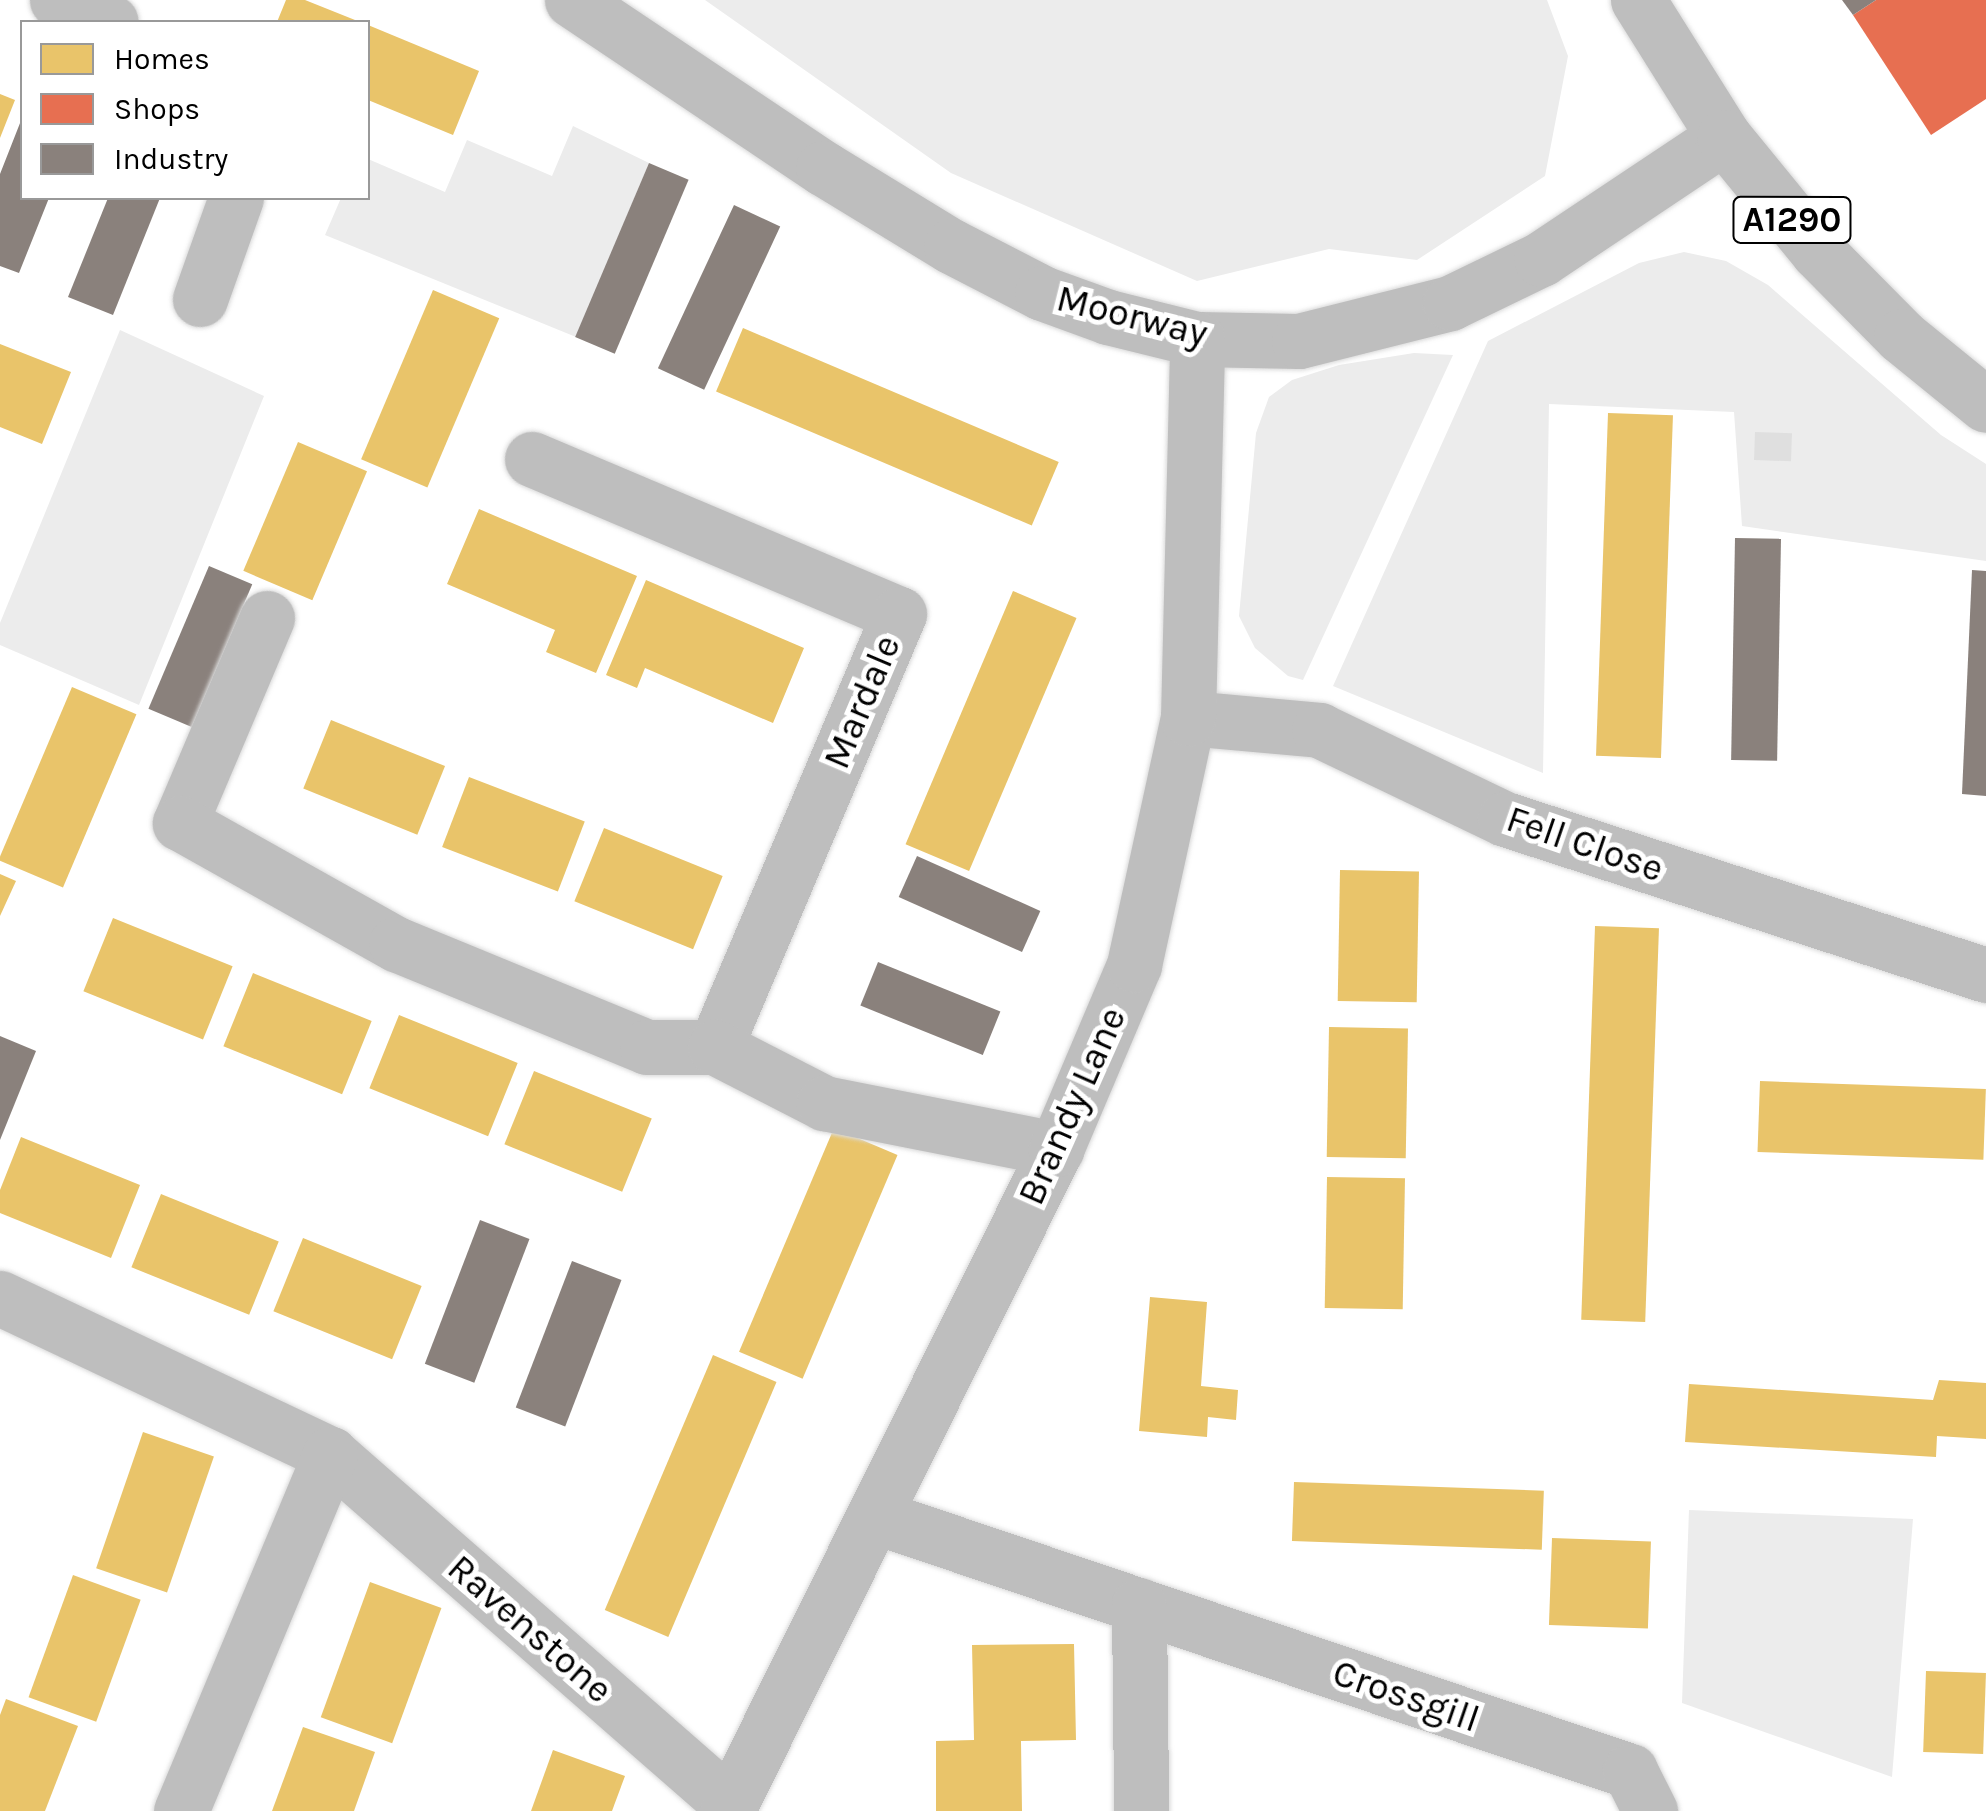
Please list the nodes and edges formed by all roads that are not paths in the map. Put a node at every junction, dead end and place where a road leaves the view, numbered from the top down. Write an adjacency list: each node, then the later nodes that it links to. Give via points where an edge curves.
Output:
1 (56, 0): 4 (street)
2 (572, 0): 8 (street, Moorway, via 951,246 1042,294)
3 (1638, 0): 5 (street, A1290)
4 (106, 20)
5 (1724, 137): 8 (street, Moorway, via 1541,259 1450,304 1300,341); 9 (street, A1290, via 1818,252 1901,336)
6 (235, 200): 7 (street)
7 (200, 299)
8 (1197, 339): 12 (street, Brandy Lane)
9 (1986, 405)
10 (532, 459): 14 (street, Mardale, via 899,614)
11 (266, 618): 14 (street, via 180,823 396,944 647,1047)
12 (1188, 718): 13 (street, Fell Close, via 1320,730 1504,819); 15 (street, Brandy Lane, via 1134,965)
13 (1986, 975)
14 (715, 1047): 15 (street, via 824,1103)
15 (1056, 1149): 18 (street, Brandy Lane)
16 (0, 1298): 17 (street, Ravenstone)
17 (330, 1454): 20 (street, Ravenstone); 21 (street)
18 (874, 1516): 19 (street, Crossgill); 20 (street, Brandy Lane)
19 (1139, 1606): 22 (street); 23 (street, Crossgill, via 1630,1772)
20 (728, 1808)
21 (181, 1811)
22 (1140, 1811)
23 (1650, 1811)

